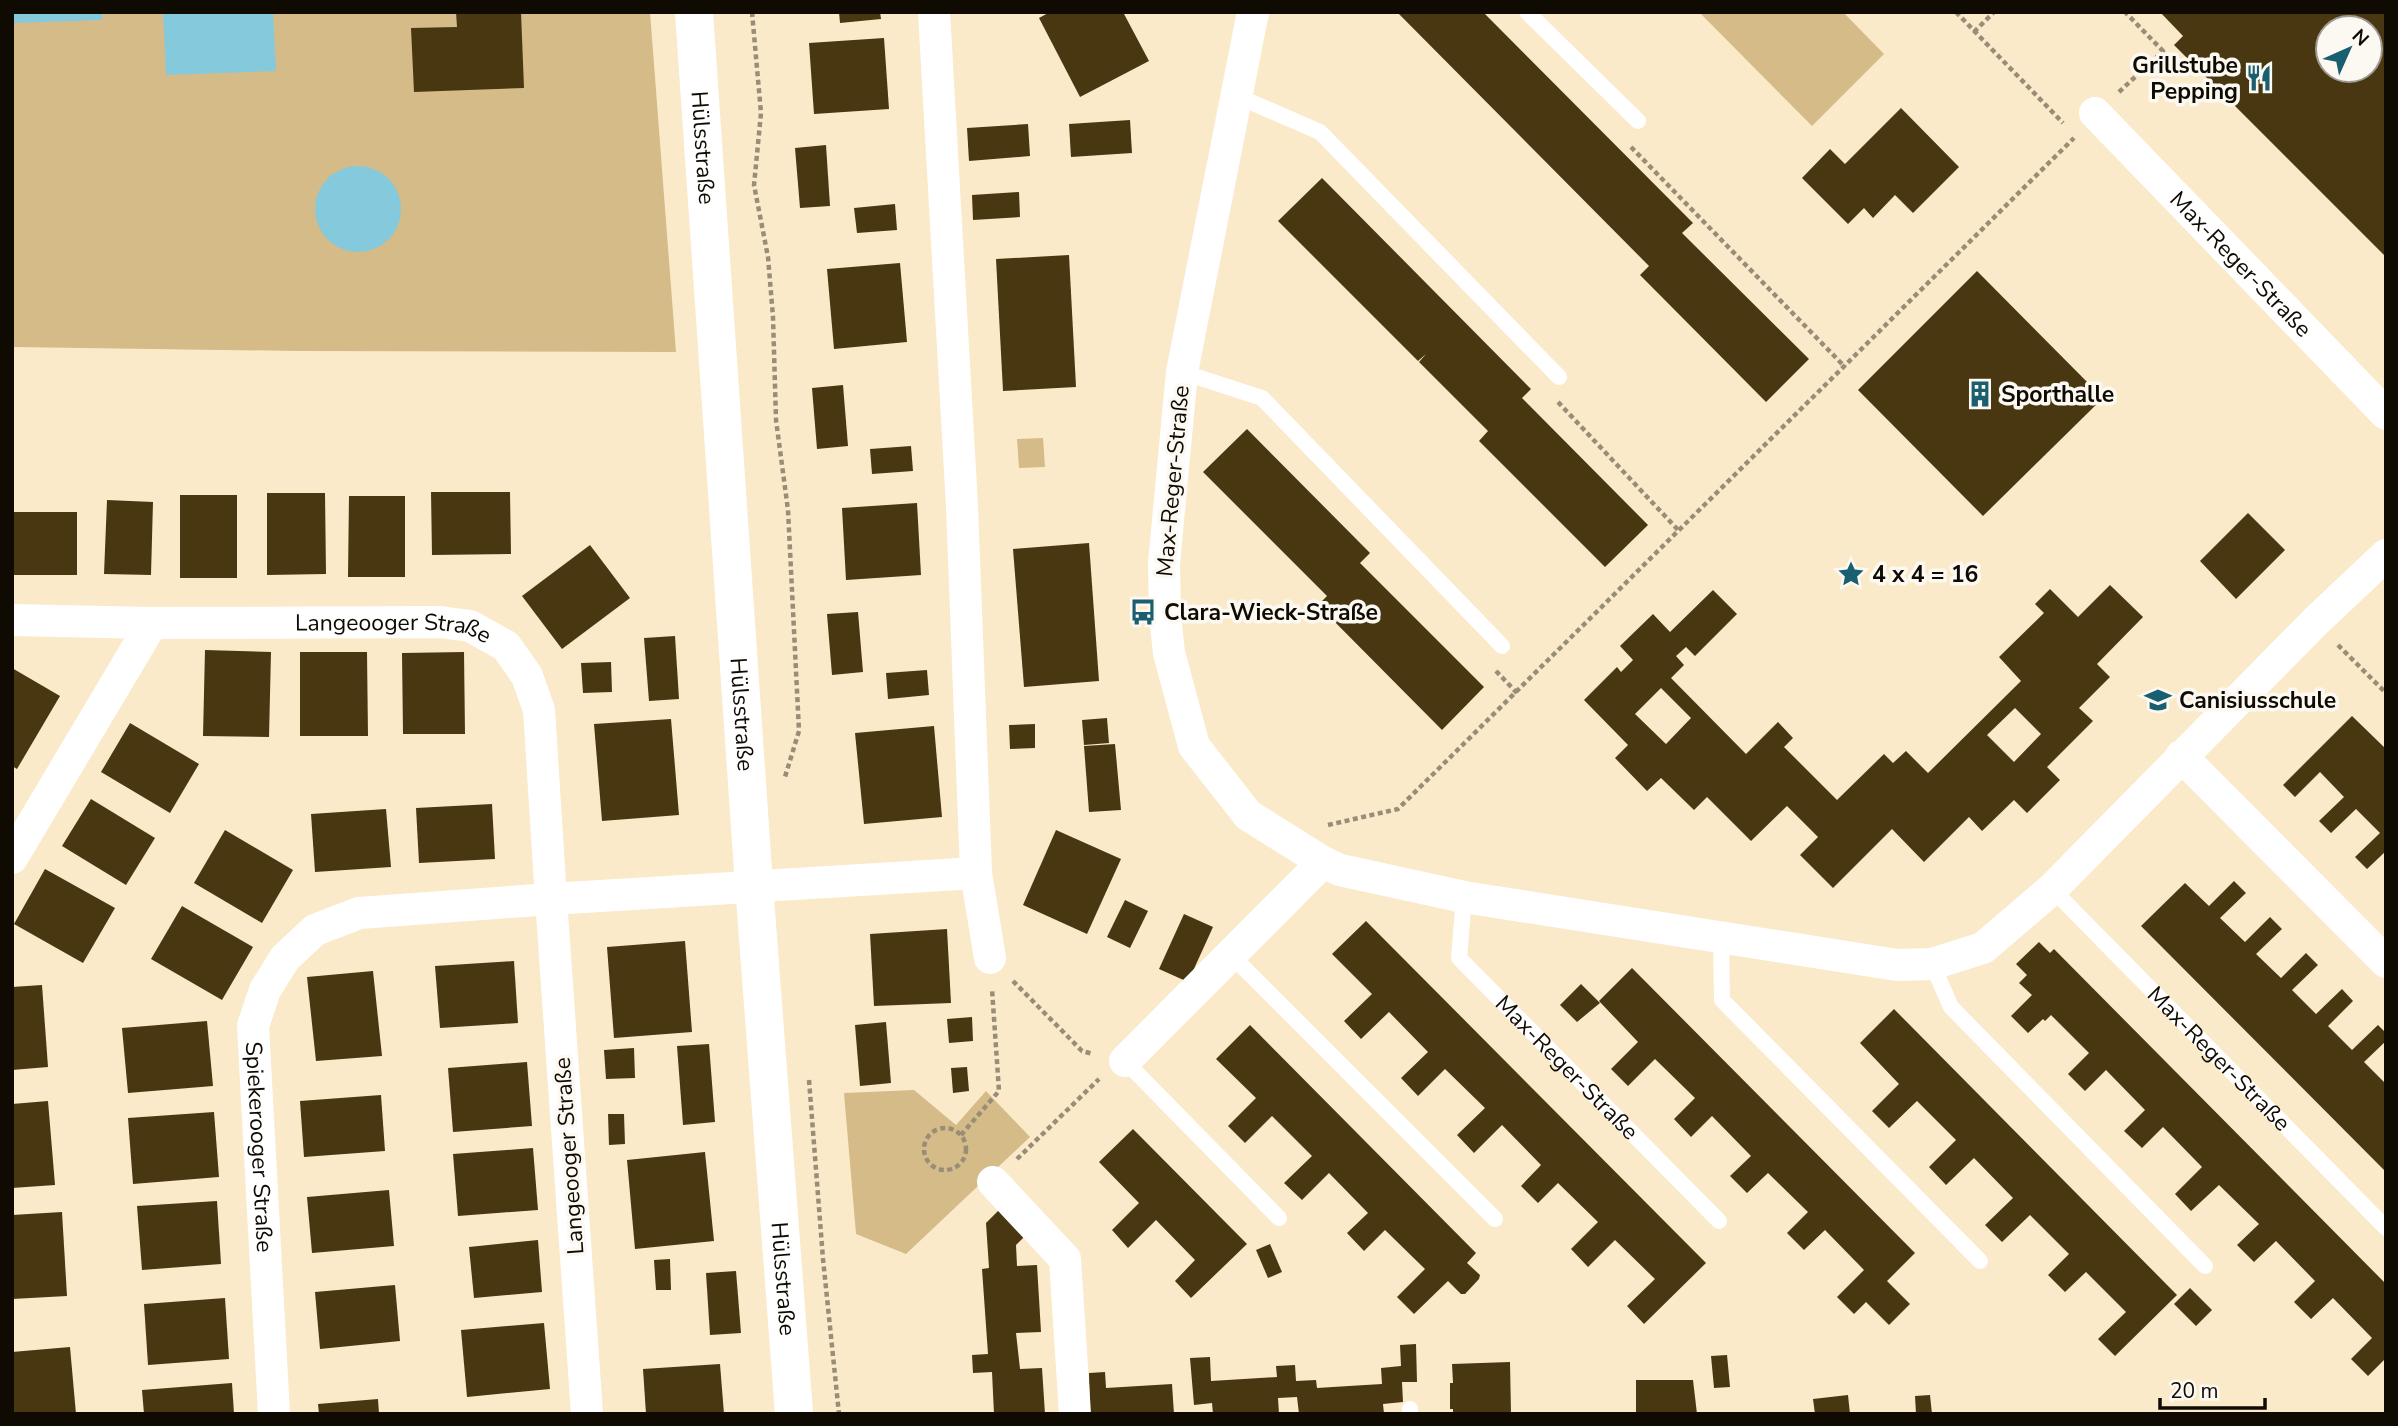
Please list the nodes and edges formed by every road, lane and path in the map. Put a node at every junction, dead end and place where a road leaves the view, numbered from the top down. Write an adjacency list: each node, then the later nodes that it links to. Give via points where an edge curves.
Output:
1 (694, 12): 30 (street, Hülsstraße)
2 (752, 12): 25 (path, via 761,113 754,185 769,269 799,731)
3 (934, 12): 29 (street, via 962,506)
4 (1253, 12): 10 (street, Max-Reger-Straße)
5 (1527, 12): 12 (lane)
6 (1956, 12): 9 (path)
7 (1994, 12): 9 (path)
8 (2125, 12): 11 (path, via 2163,51)
9 (1975, 32): 13 (path, via 2076,136)
10 (1237, 96): 14 (street, Max-Reger-Straße); 15 (lane, via 1320,132)
11 (2095, 113): 16 (street, Max-Reger-Straße)
12 (1638, 121): 13 (path, via 1622,137)
13 (1845, 367): 17 (path)
14 (1182, 372): 22 (lane, Max-Reger-Straße, via 1262,398); 26 (street, Max-Reger-Straße, via 1164,563 1169,653 1194,746 1248,815)
15 (1559, 377): 17 (path, via 1547,390)
16 (2386, 414)
17 (1680, 532): 26 (path, via 1398,809)
18 (2386, 555): 20 (street, Max-Reger-Straße)
19 (12, 620): 21 (street, Langeooger Straße)
20 (2315, 622): 23 (path); 24 (street, Max-Reger-Straße)
21 (152, 623): 27 (street); 33 (street, Langeooger Straße, via 440,622 470,626 506,646 527,676 539,710)
22 (1502, 646)
23 (2386, 693)
24 (2181, 757): 31 (street, Max-Reger-Straße); 37 (street)
25 (784, 779)
26 (1280, 835): 28 (street, Max-Reger-Straße)
27 (12, 858)
28 (1323, 862): 32 (street, Max-Reger-Straße, via 1340,870); 35 (street)
29 (976, 873): 30 (street); 36 (street)
30 (754, 885): 33 (street); 51 (street, Hülsstraße)
31 (2052, 889): 38 (street, Max-Reger-Straße, via 1983,948); 46 (lane, Max-Reger-Straße)
32 (1464, 897): 34 (street, Max-Reger-Straße); 45 (lane, Max-Reger-Straße, via 1459,958)
33 (551, 898): 49 (street, Spiekerooger Straße, via 359,913 315,930 285,958 265,990 253,1026); 50 (street, Langeooger Straße)
34 (1721, 939): 38 (street, Max-Reger-Straße, via 1897,965); 47 (lane, via 1722,1000)
35 (1231, 955): 39 (street); 44 (lane)
36 (990, 958): 39 (path, via 1082,1051); 41 (path, via 999,1091)
37 (2386, 962)
38 (1932, 964): 48 (lane, via 1951,1007)
39 (1125, 1061): 42 (path, via 1110,1069); 43 (lane)
40 (808, 1074): 52 (path)
41 (961, 1135): 41 (path, via 951,1128 928,1135 923,1146 925,1158 933,1167 957,1167 965,1157)
42 (993, 1182): 53 (street, via 1065,1259)
43 (1279, 1218)
44 (1495, 1219)
45 (1719, 1221)
46 (2386, 1228)
47 (1980, 1261)
48 (2205, 1266)
49 (274, 1414)
50 (587, 1414)
51 (794, 1414)
52 (839, 1414)
53 (1075, 1414)

